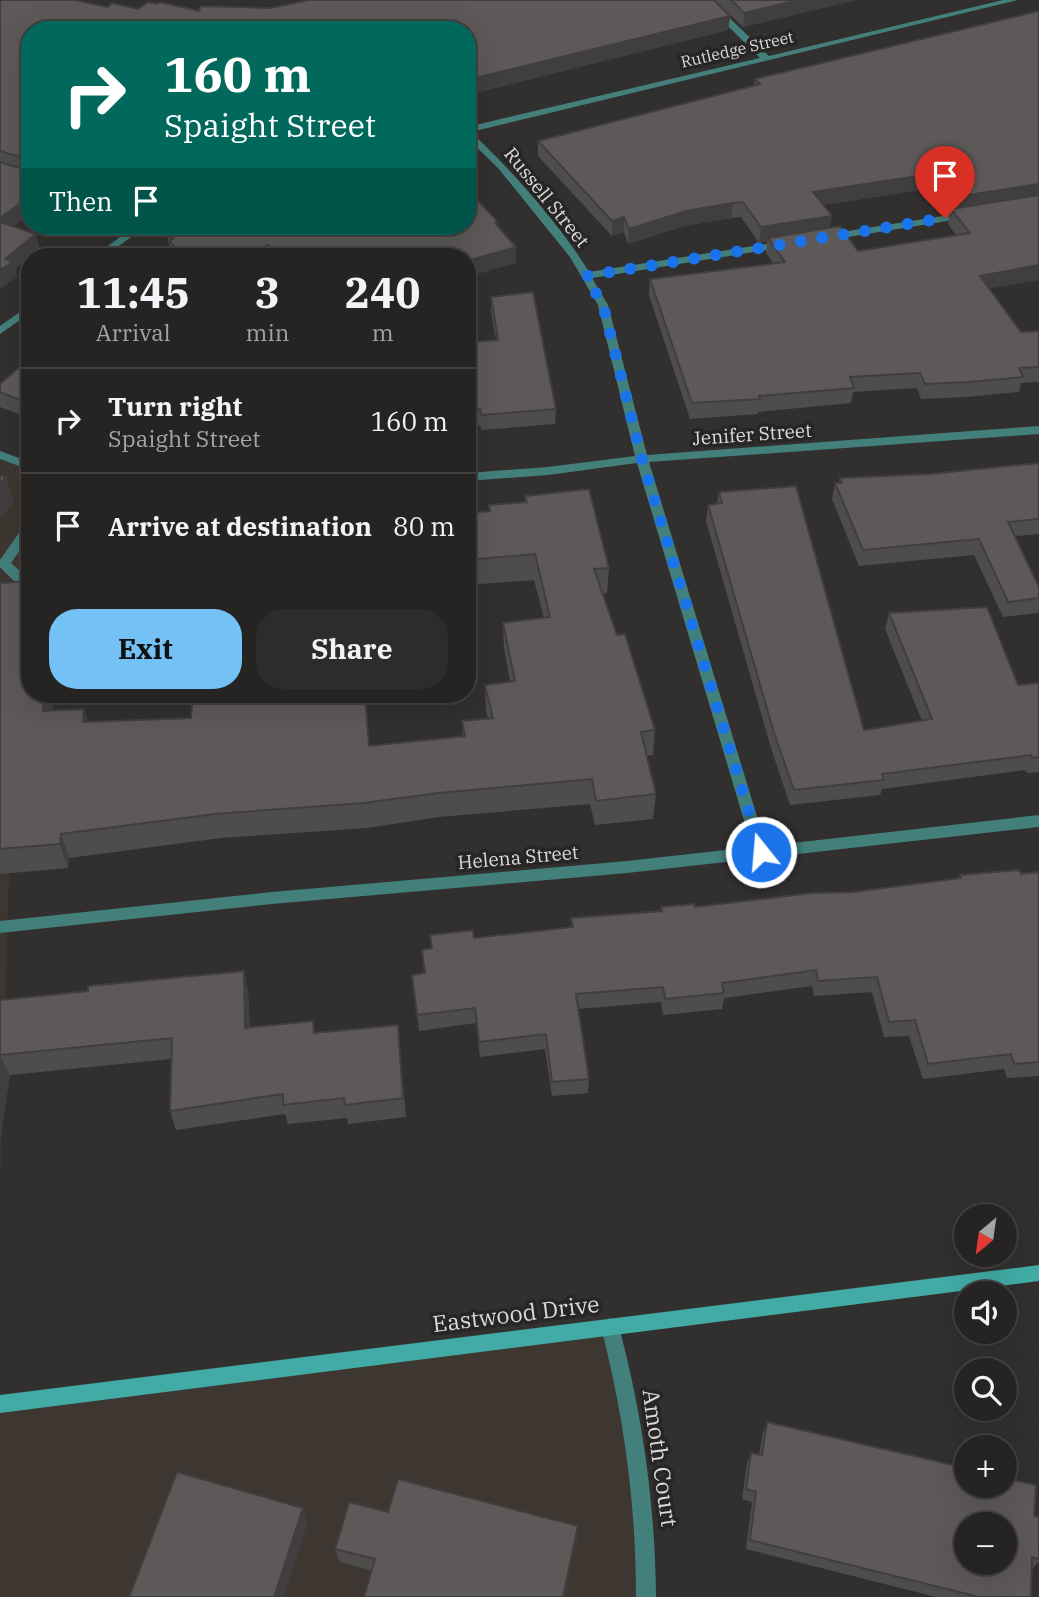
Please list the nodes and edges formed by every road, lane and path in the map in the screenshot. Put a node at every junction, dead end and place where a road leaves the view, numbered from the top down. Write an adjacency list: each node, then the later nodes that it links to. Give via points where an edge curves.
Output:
1 (706, 0): 3 (street)
2 (1014, 0): 3 (street, Rutledge Street)
3 (767, 59): 4 (street, Rutledge Street)
4 (476, 129)
5 (476, 140): 11 (street, Russell Street)
6 (974, 214): 8 (street)
7 (129, 235): 10 (street)
8 (811, 240)
9 (798, 242): 11 (street)
10 (110, 248)
11 (586, 276): 16 (street, Russell Street, via 603,305)
12 (21, 315): 13 (street)
13 (0, 331)
14 (1039, 429): 16 (street, Jenifer Street)
15 (0, 455): 17 (street)
16 (642, 459): 18 (street, Jenifer Street); 22 (street, Russell Street)
17 (21, 463)
18 (476, 476)
19 (21, 539): 20 (street, via 4,564)
20 (21, 580)
21 (1039, 821): 22 (street, Helena Street)
22 (761, 852): 23 (street, Helena Street)
23 (0, 927)
24 (1039, 1273): 25 (street, Eastwood Drive)
25 (610, 1327): 26 (street, Eastwood Drive); 27 (street, Amoth Court, via 626,1385 641,1475)
26 (0, 1404)
27 (646, 1597)

